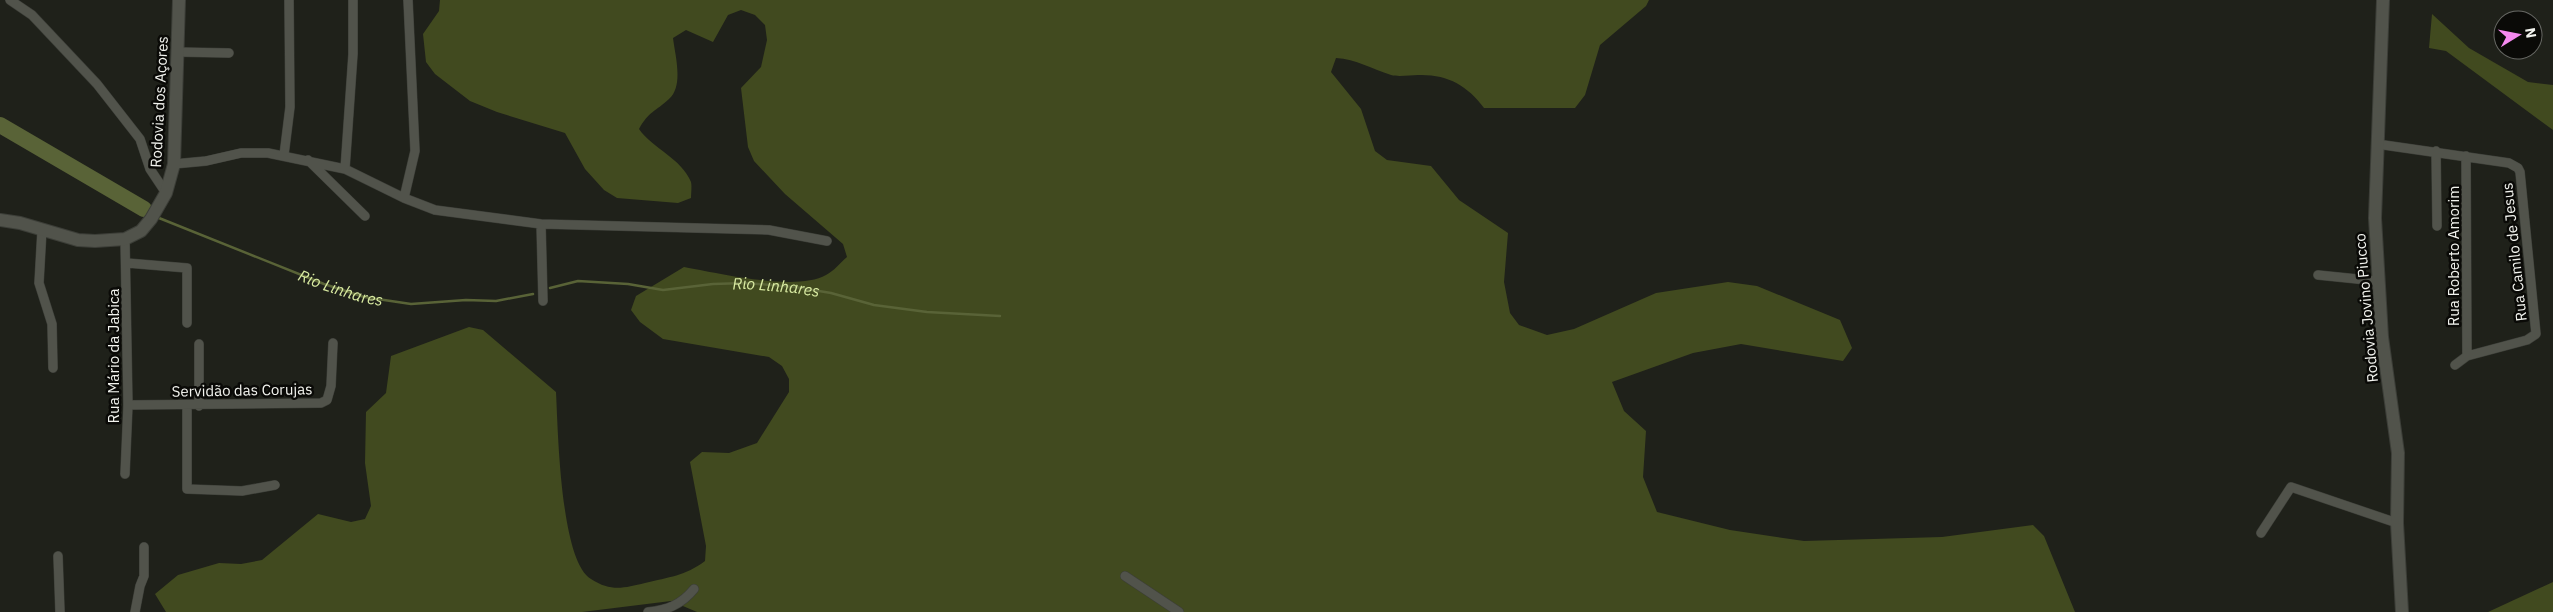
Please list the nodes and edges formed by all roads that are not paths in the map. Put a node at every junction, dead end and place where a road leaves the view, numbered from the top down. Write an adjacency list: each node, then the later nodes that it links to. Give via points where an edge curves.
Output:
1 (10, 0): 16 (street, via 32,15 97,84 140,139 150,169)
2 (179, 0): 7 (main road, Rodovia dos Açores)
3 (289, 0): 11 (street, via 290,106)
4 (353, 0): 15 (street, via 353,54)
5 (408, 0): 17 (street, via 415,151)
6 (2383, 0): 9 (main road, Rodovia Jovino Piucco)
7 (178, 52): 8 (street); 14 (main road, Rodovia dos Açores)
8 (229, 53)
9 (2377, 144): 10 (street); 27 (main road, Rodovia Jovino Piucco)
10 (2436, 151): 12 (street); 21 (street)
11 (284, 155): 13 (street); 14 (street, via 241,153)
12 (2466, 156): 32 (street, Rua Roberto Amorim); 32 (street, Rua Camilo de Jesus, via 2509,163 2518,168 2536,334 2527,340)
13 (307, 160): 15 (street); 18 (street)
14 (174, 164): 16 (main road, Rodovia dos Açores)
15 (345, 169): 17 (street)
16 (166, 193): 23 (main road, Rodovia dos Açores, via 141,231)
17 (404, 198): 20 (street, via 435,210)
18 (365, 216)
19 (0, 220): 22 (main road)
20 (541, 224): 24 (street, via 769,230); 28 (street)
21 (2437, 226)
22 (42, 230): 23 (main road, via 78,240); 34 (street, via 39,283 52,324)
23 (125, 239): 25 (street, Rua Mário da Jabica)
24 (827, 241)
25 (127, 263): 29 (street, via 187,268); 35 (street, Rua Mário da Jabica)
26 (2318, 274): 27 (street)
27 (2377, 281): 40 (main road, Rodovia Jovino Piucco, via 2396,427)
28 (543, 301)
29 (187, 323)
30 (333, 343): 37 (street, Servidão das Corujas, via 331,386 327,400 321,403)
31 (199, 344): 37 (street)
32 (2467, 356): 33 (street, Rua Camilo de Jesus)
33 (2455, 365)
34 (53, 368)
35 (128, 405): 36 (street, Servidão das Corujas); 38 (street, Rua Mário da Jabica)
36 (187, 405): 37 (street, Servidão das Corujas); 39 (street, via 187,489 242,491)
37 (199, 406)
38 (125, 474)
39 (276, 485)
40 (2397, 523): 41 (street, via 2290,487); 50 (main road, Rodovia Jovino Piucco)
41 (2261, 533)
42 (144, 547): 47 (street, via 144,576)
43 (58, 556): 46 (street)
44 (1125, 576): 49 (street)
45 (694, 590): 48 (street, via 673,607)
46 (60, 612)
47 (135, 612)
48 (648, 612)
49 (1179, 612)
50 (2402, 612)

